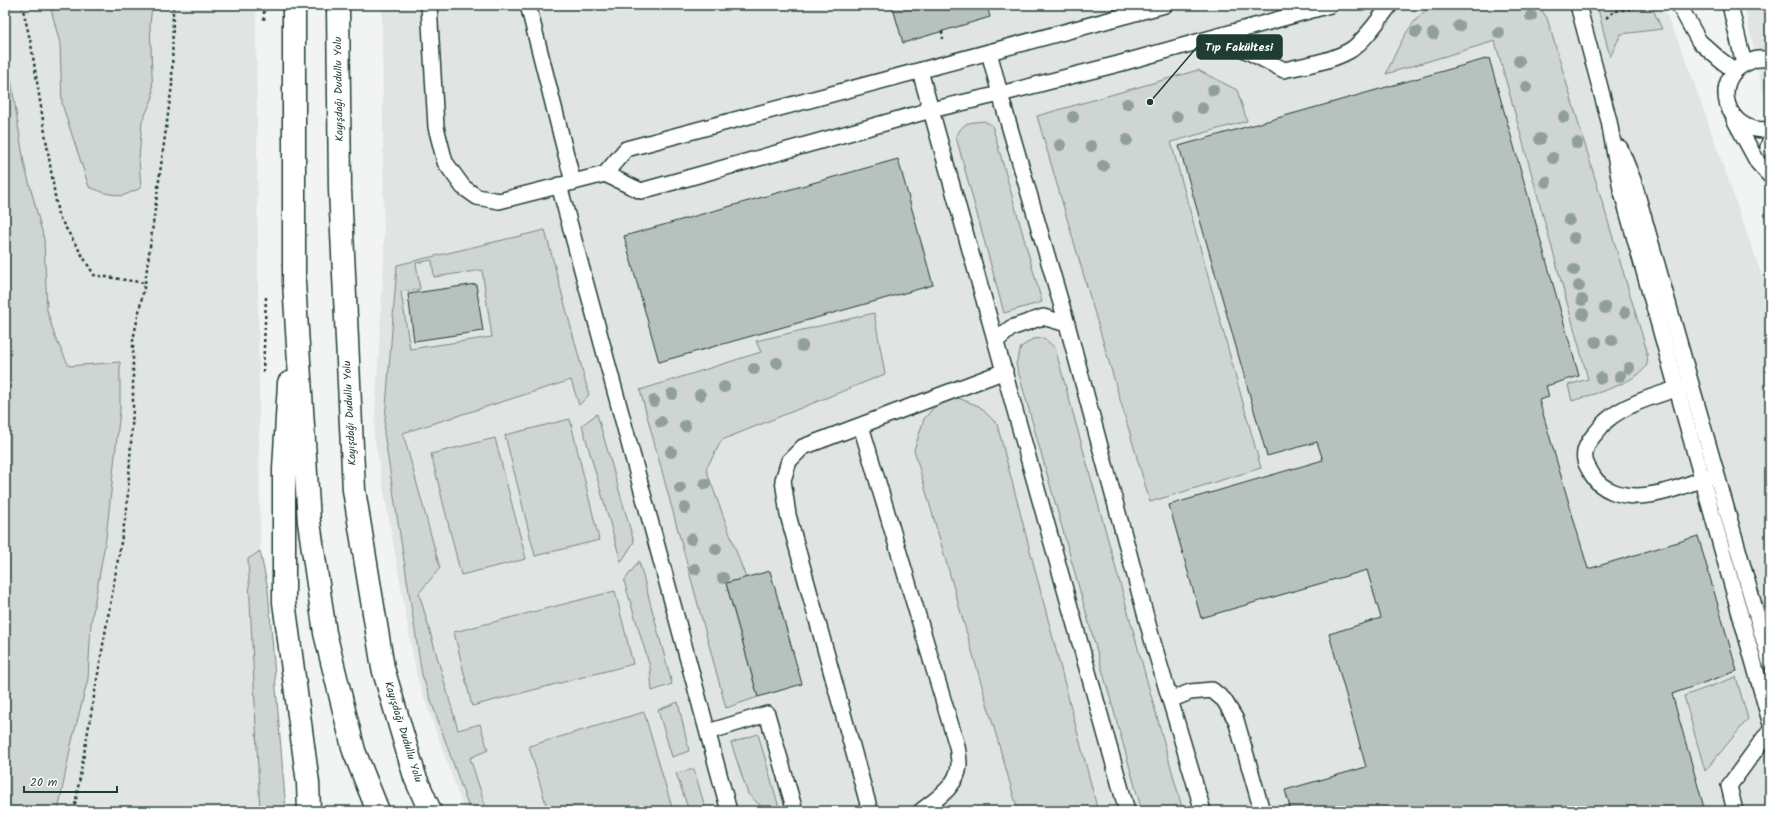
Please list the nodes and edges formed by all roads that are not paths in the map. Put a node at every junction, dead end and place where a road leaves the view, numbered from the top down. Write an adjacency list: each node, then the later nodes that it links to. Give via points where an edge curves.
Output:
1 (294, 5): 26 (main road)
2 (338, 5): 44 (main road, Kayışdağı Dudullu Yolu, via 340,189 354,490 383,668 415,777)
3 (430, 5): 25 (lane, via 436,127 445,162 460,185 478,197 499,201)
4 (528, 5): 25 (lane)
5 (1165, 5): 12 (lane)
6 (1330, 5): 11 (lane)
7 (1390, 5): 11 (lane, via 1374,28 1350,50 1332,58 1284,70)
8 (1578, 5): 19 (lane)
9 (1679, 5): 14 (lane, via 1699,40 1719,59)
10 (1730, 5): 14 (lane)
11 (1218, 36): 16 (lane)
12 (990, 52): 15 (lane); 16 (lane)
13 (1770, 60): 14 (lane, via 1755,59)
14 (1740, 67): 18 (lane, via 1729,81 1726,93)
15 (920, 71): 17 (lane); 23 (lane, via 626,149)
16 (1000, 94): 17 (lane); 27 (lane)
17 (931, 110): 23 (lane, via 641,191); 28 (lane)
18 (1732, 115): 20 (lane, via 1740,124 1751,129); 24 (lane, via 1758,163)
19 (1609, 121): 30 (lane, via 1633,180); 31 (lane, via 1621,189)
20 (1770, 129)
21 (1770, 141): 22 (lane)
22 (1770, 152)
23 (605, 174): 25 (lane)
24 (1770, 176)
25 (566, 184): 39 (lane)
26 (294, 282): 40 (main road, via 284,470 284,602); 43 (main road, via 310,522 325,633 354,751)
27 (1067, 324): 28 (lane, via 1043,317 1011,328); 36 (lane)
28 (996, 341): 29 (lane)
29 (1005, 371): 32 (lane); 49 (lane)
30 (1691, 385): 31 (lane); 33 (lane)
31 (1677, 389): 34 (lane); 34 (lane, via 1653,396 1606,421 1586,448 1585,460 1595,480 1612,492 1624,495 1655,494)
32 (861, 426): 47 (lane, via 803,447 789,460 783,480 788,515); 48 (lane, via 957,746 959,766 955,777 947,790)
33 (1717, 474): 34 (lane); 35 (lane)
34 (1702, 479): 37 (lane)
35 (1770, 662)
36 (1170, 700): 50 (lane); 51 (lane, via 1190,692 1212,690 1224,700 1236,720)
37 (1770, 721)
38 (1770, 730): 52 (lane, via 1728,786)
39 (708, 732): 45 (lane); 46 (lane, via 767,714)
40 (308, 783): 41 (main road); 42 (main road)
41 (309, 811)
42 (320, 811)
43 (378, 811)
44 (430, 811)
45 (729, 811)
46 (795, 811)
47 (870, 811)
48 (922, 811)
49 (1126, 811)
50 (1203, 811)
51 (1262, 811)
52 (1735, 811)

